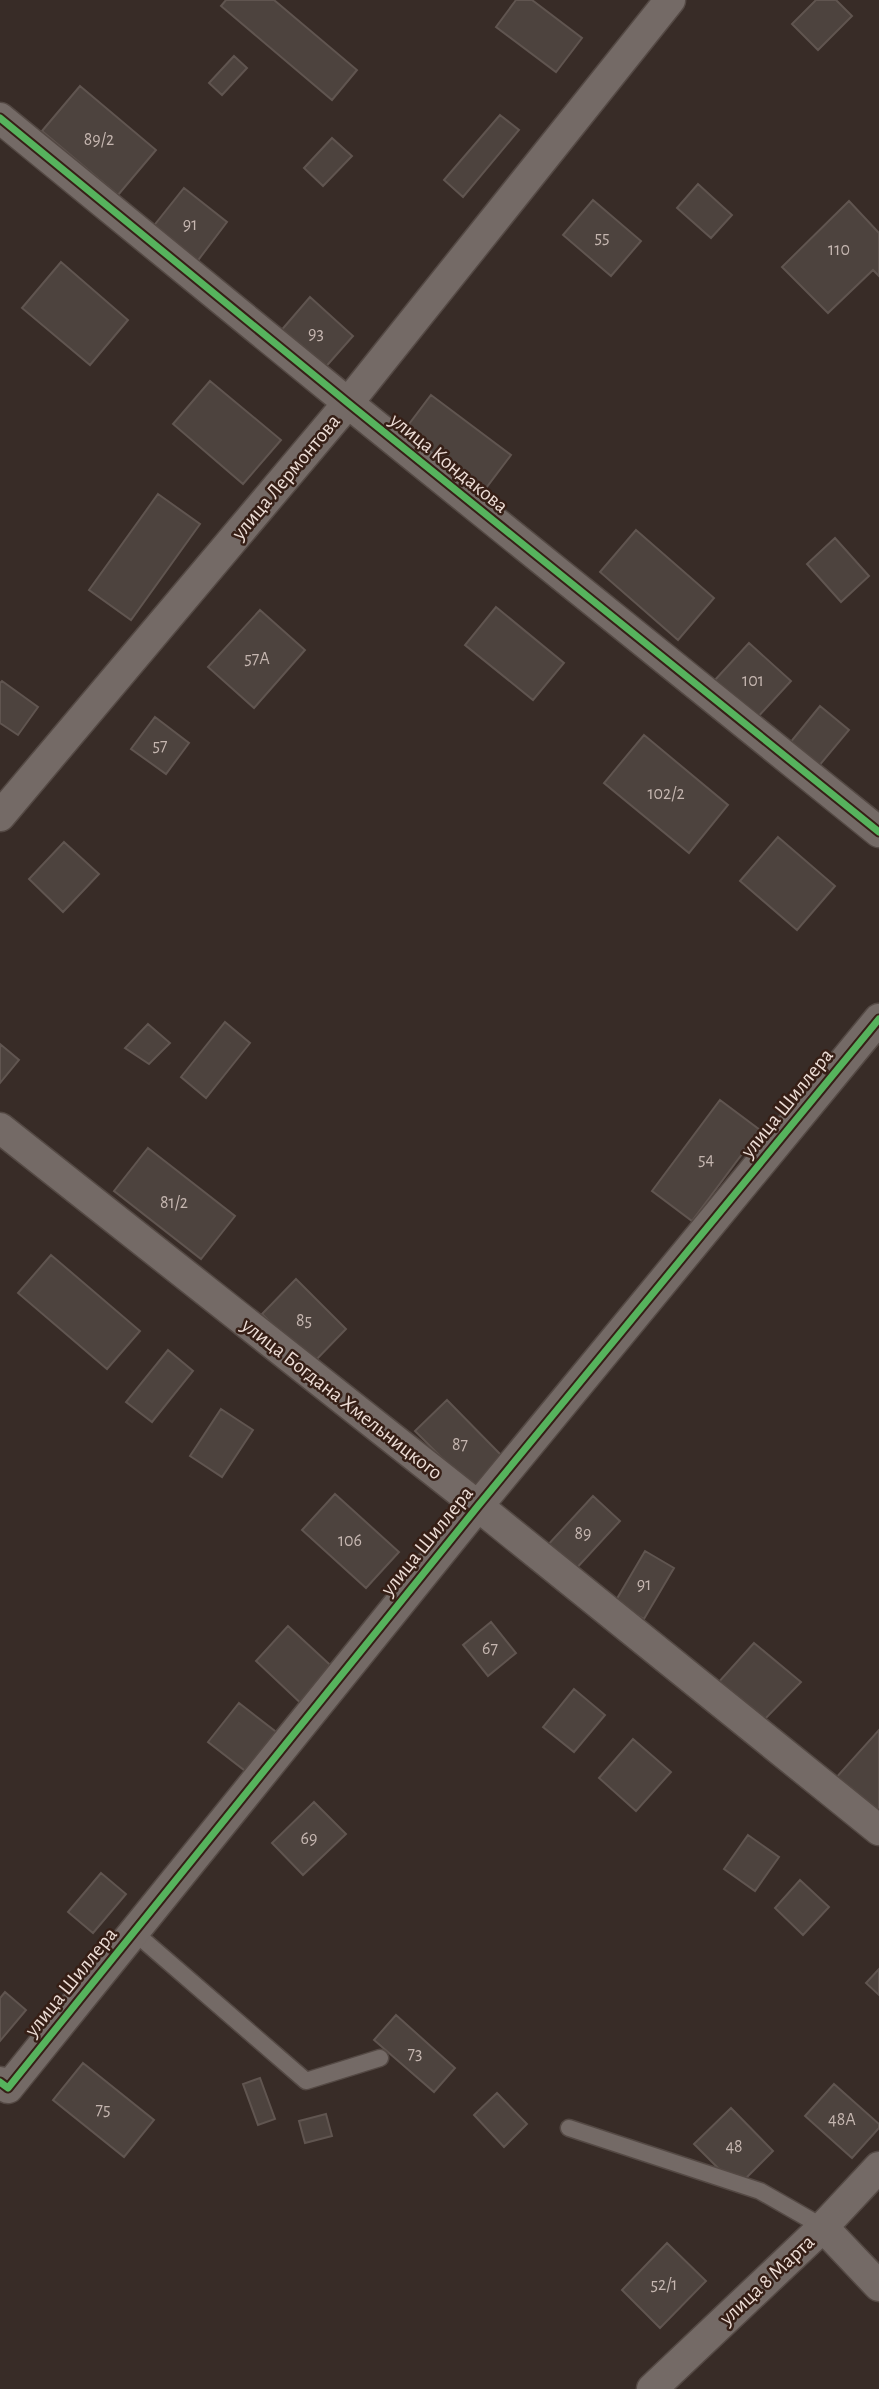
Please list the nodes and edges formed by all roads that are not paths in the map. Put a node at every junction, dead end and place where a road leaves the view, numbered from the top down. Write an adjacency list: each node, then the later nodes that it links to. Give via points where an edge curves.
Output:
1 (670, 0): 3 (street, улица Лермонтова)
2 (0, 118): 3 (street, улица Кондакова)
3 (348, 404): 4 (street, улица Лермонтова); 5 (street, улица Кондакова)
4 (0, 816)
5 (879, 832)
6 (879, 1019): 8 (street, улица Шиллера)
7 (0, 1128): 8 (street, улица Богдана Хмельницкого)
8 (478, 1506): 9 (street, улица Богдана Хмельницкого); 10 (street, улица Шиллера)
9 (879, 1830)
10 (134, 1932): 11 (lane, via 306,2081); 12 (street, улица Шиллера)
11 (380, 2058)
12 (4, 2085)
13 (569, 2128): 15 (lane, via 760,2192)
14 (879, 2167): 15 (street, улица 8 Марта)
15 (823, 2227): 16 (street); 17 (street, улица 8 Марта)
16 (879, 2286)
17 (652, 2389)

